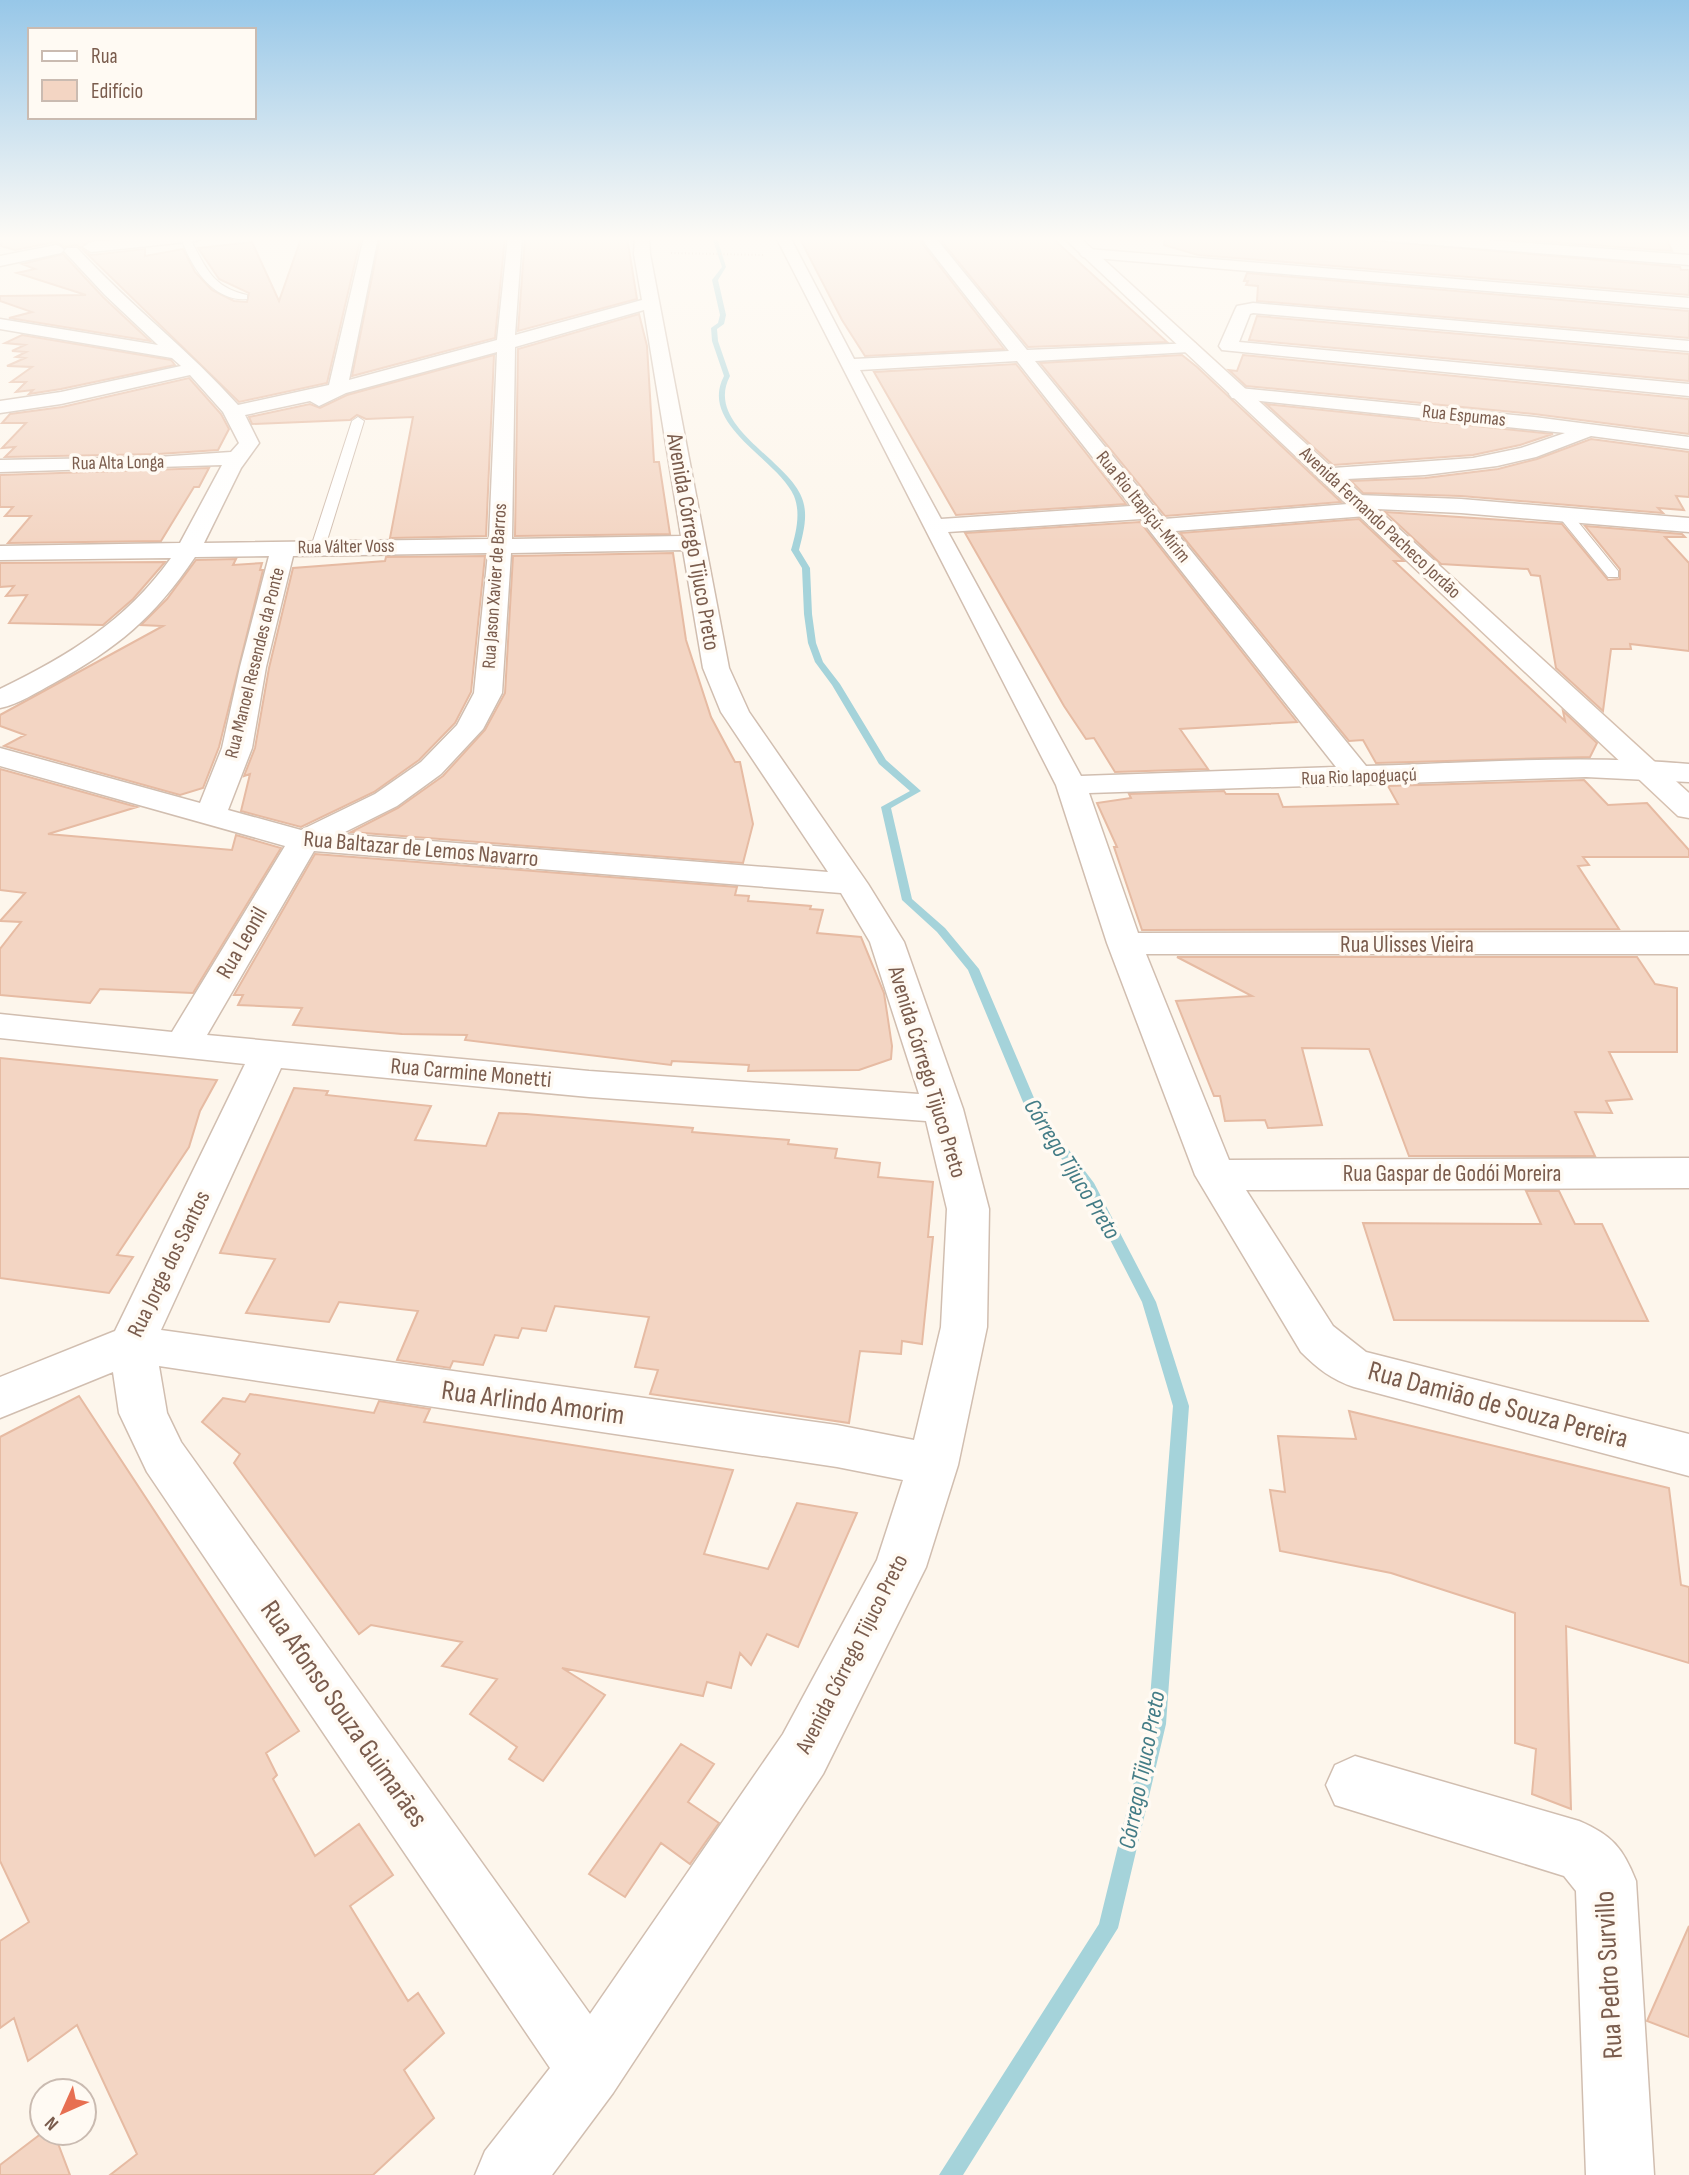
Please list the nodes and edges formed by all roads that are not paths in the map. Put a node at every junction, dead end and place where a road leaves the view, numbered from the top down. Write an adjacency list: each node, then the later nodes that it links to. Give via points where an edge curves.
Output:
1 (88, 338): 14 (street)
2 (160, 338): 14 (street)
3 (347, 338): 18 (street)
4 (516, 338): 11 (street)
5 (657, 338): 38 (street, Avenida Córrego Tijuco Preto)
6 (835, 338): 16 (street)
7 (1008, 338): 15 (street, Rua Rio Itapiçú-Mirim)
8 (1181, 338): 12 (street, Avenida Fernando Pacheco Jordão)
9 (1231, 338): 19 (street, via 1228,346)
10 (1603, 338): 13 (street)
11 (506, 341): 18 (street); 39 (street, Rua Jason Xavier de Barros)
12 (1189, 346): 15 (street); 20 (street, Avenida Fernando Pacheco Jordão)
13 (1689, 346)
14 (176, 353): 17 (street)
15 (1020, 354): 16 (street); 35 (street, Rua Rio Itapiçú-Mirim)
16 (848, 365): 37 (street)
17 (193, 369): 21 (street); 22 (street)
18 (338, 390): 22 (street); 26 (street)
19 (1689, 390)
20 (1238, 394): 24 (street, Rua Espumas); 32 (street, Avenida Fernando Pacheco Jordão)
21 (0, 407)
22 (233, 412): 26 (street)
23 (358, 421): 40 (lane)
24 (1591, 432): 25 (street, Rua Espumas); 29 (street)
25 (1630, 437): 27 (street, Rua Espumas); 28 (street)
26 (257, 439): 31 (street, Rua Alta Longa, via 158,463); 42 (street)
27 (1689, 443)
28 (1606, 452)
29 (1522, 454): 30 (street); 32 (street, via 1433,468)
30 (1580, 455)
31 (0, 466)
32 (1327, 474): 33 (street, Avenida Fernando Pacheco Jordão)
33 (1362, 506): 34 (street, via 1451,506); 35 (street); 47 (street, Avenida Fernando Pacheco Jordão)
34 (1565, 515): 36 (street); 44 (lane)
35 (1152, 519): 37 (street); 49 (street, Rua Rio Itapiçú-Mirim)
36 (1689, 525)
37 (933, 526): 50 (street)
38 (693, 543): 39 (street, Rua Válter Voss); 54 (street, Avenida Córrego Tijuco Preto, via 716,668 734,712)
39 (500, 546): 40 (street, Rua Válter Voss); 53 (street, Rua Jason Xavier de Barros, via 488,693 469,729 431,768 386,800)
40 (318, 547): 41 (street, Rua Válter Voss)
41 (283, 548): 42 (street, Rua Válter Voss); 52 (street, Rua Manoel Resendes da Ponte, via 237,748)
42 (188, 550): 43 (street, Rua Válter Voss); 45 (street, via 145,607 61,667)
43 (0, 553)
44 (1613, 574)
45 (0, 700)
46 (0, 757): 52 (street, Rua Baltazar de Lemos Navarro)
47 (1647, 769): 48 (street, Rua Rio Iapoguaçú); 49 (street, Rua Rio Iapoguaçú); 51 (street, Avenida Fernando Pacheco Jordão)
48 (1689, 773)
49 (1359, 777): 50 (street, Rua Rio Iapoguaçú)
50 (1071, 785): 55 (street)
51 (1689, 809)
52 (209, 816): 53 (street, Rua Baltazar de Lemos Navarro)
53 (304, 841): 54 (street, Rua Baltazar de Lemos Navarro); 58 (street, Rua Leonil)
54 (852, 884): 60 (street, Avenida Córrego Tijuco Preto, via 887,942)
55 (1124, 943): 56 (street, Rua Ulisses Vieira); 62 (street)
56 (1689, 943)
57 (0, 1026): 58 (street, Rua Carmine Monetti)
58 (182, 1045): 59 (street, Rua Carmine Monetti)
59 (268, 1056): 60 (street, Rua Carmine Monetti); 63 (street, Rua Jorge dos Santos)
60 (943, 1108): 66 (street, Avenida Córrego Tijuco Preto, via 968,1209 967,1248 964,1327)
61 (1689, 1173): 62 (street, Rua Gaspar de Godói Moreira)
62 (1215, 1174): 65 (street, Rua Damião de Souza Pereira, via 1317,1339 1354,1368)
63 (132, 1344): 64 (street, Rua Jorge dos Santos); 66 (street, Rua Arlindo Amorim, via 823,1444); 68 (street, Rua Afonso Souza Guimarães, via 143,1413 164,1457)
64 (0, 1398)
65 (1689, 1455)
66 (933, 1465): 68 (street, Avenida Córrego Tijuco Preto, via 900,1567 803,1754)
67 (1355, 1785): 70 (street, Rua Pedro Survillo, via 1579,1851 1599,1869 1606,1881)
68 (590, 2070): 69 (street, Avenida Córrego Tijuco Preto)
69 (509, 2175)
70 (1620, 2175)

